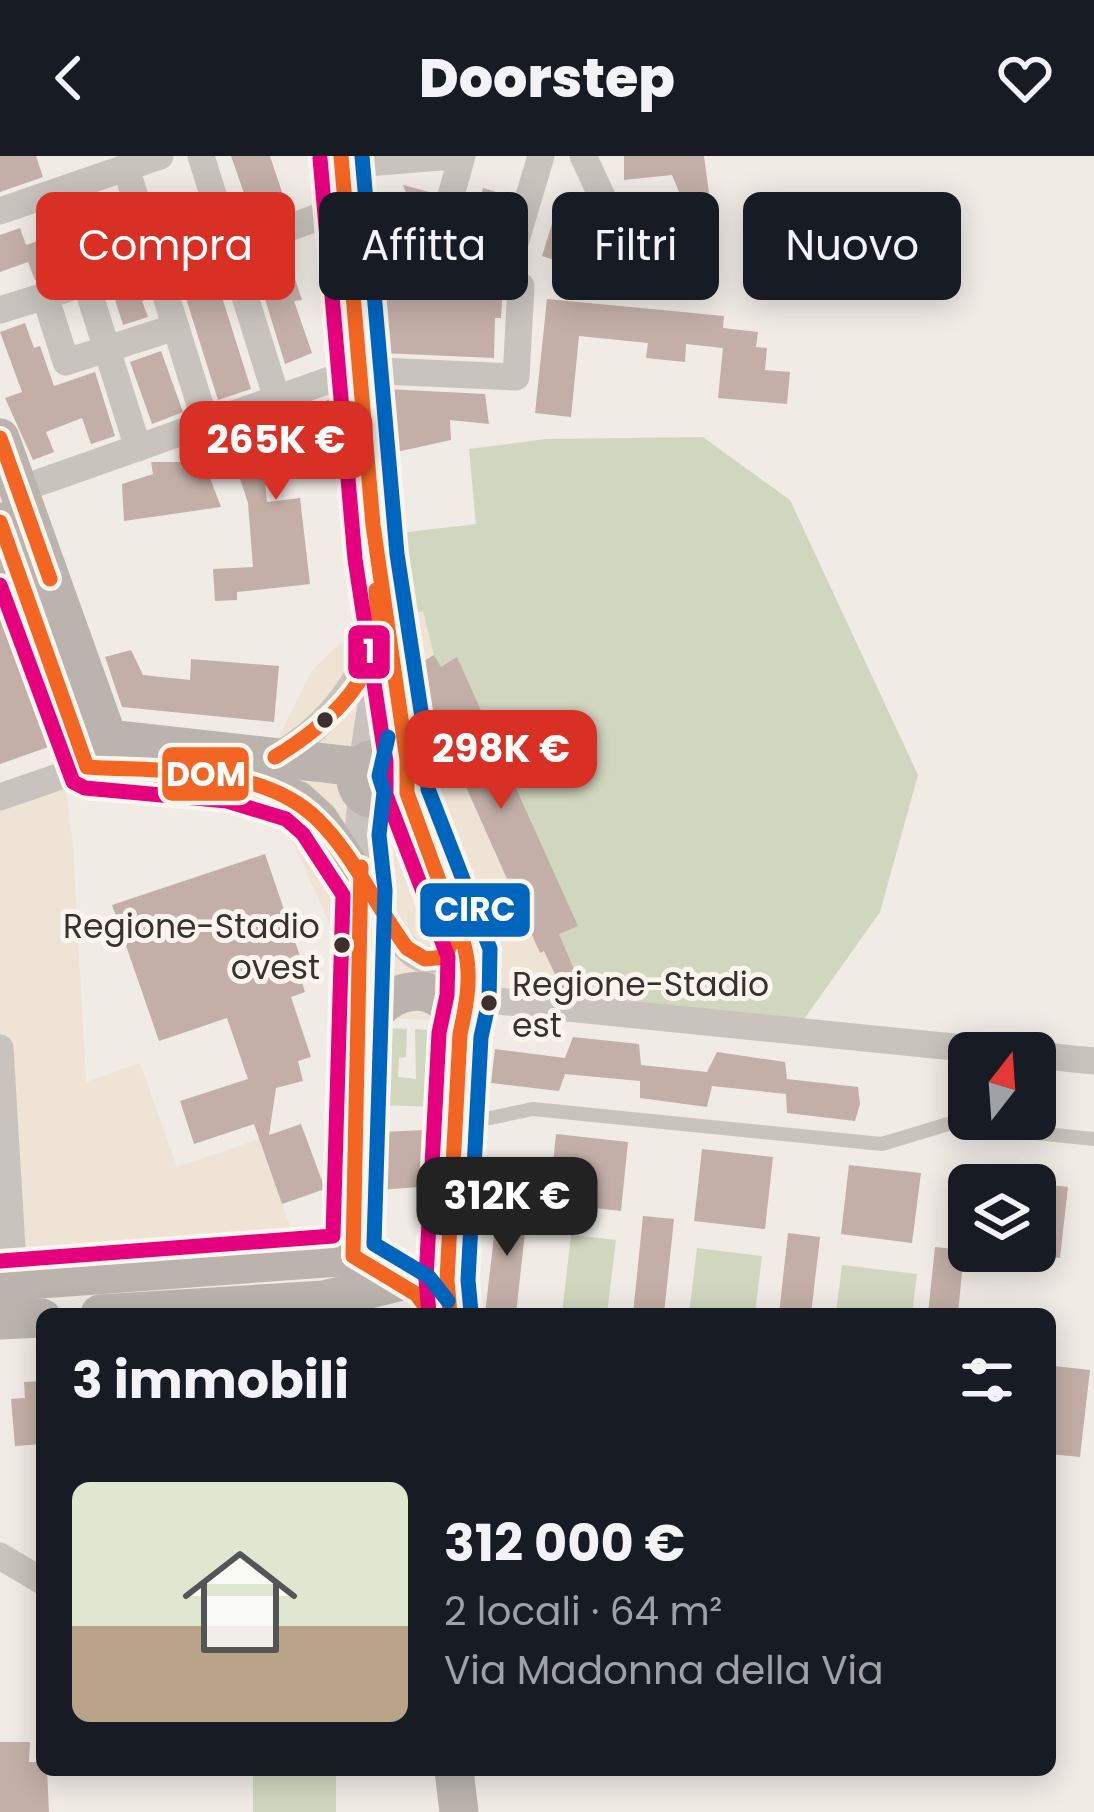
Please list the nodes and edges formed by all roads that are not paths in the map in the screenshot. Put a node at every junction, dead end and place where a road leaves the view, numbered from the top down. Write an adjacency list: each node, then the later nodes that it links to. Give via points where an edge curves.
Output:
1 (160, 156): 7 (street)
2 (201, 156): 8 (street)
3 (459, 156): 6 (street); 10 (street)
4 (541, 156): 12 (street)
5 (584, 156): 11 (street)
6 (341, 160): 9 (street)
7 (125, 168): 13 (street); 21 (street)
8 (212, 192)
9 (344, 192)
10 (450, 192)
11 (599, 192)
12 (528, 200)
13 (0, 211)
14 (36, 299): 20 (street)
15 (46, 300): 22 (street, via 66,362)
16 (91, 300): 22 (street)
17 (246, 300): 24 (street)
18 (352, 300): 23 (street)
19 (519, 300): 23 (street, via 516,377)
20 (0, 310)
21 (176, 327): 22 (street); 25 (street)
22 (107, 349): 27 (street)
23 (358, 370): 24 (street); 29 (street)
24 (277, 399): 25 (street)
25 (206, 424): 27 (street)
26 (0, 438): 28 (street)
27 (138, 448): 28 (street)
28 (9, 506): 31 (street, via 108,740); 32 (street)
29 (376, 557): 30 (street); 33 (street)
30 (376, 646): 31 (street, via 316,731); 33 (street)
31 (275, 757): 33 (street)
32 (87, 767): 34 (street); 35 (street)
33 (383, 778): 34 (street); 36 (street, via 358,835); 37 (street)
34 (231, 780): 36 (street, via 297,800)
35 (0, 796)
36 (364, 889): 37 (street, via 420,958 446,957); 39 (street)
37 (457, 930): 38 (street, via 469,953)
38 (464, 1017): 39 (street, via 409,992 381,1002); 41 (street); 44 (street)
39 (360, 1035): 47 (street)
40 (0, 1048): 48 (street)
41 (948, 1049)
42 (1056, 1057): 43 (street)
43 (1094, 1061)
44 (456, 1125): 45 (lane, via 533,1109 882,1144 948,1124); 46 (street)
45 (1094, 1138)
46 (451, 1255): 49 (street); 52 (street)
47 (353, 1256): 48 (street); 49 (street)
48 (7, 1281)
49 (396, 1298): 50 (street); 51 (street)
50 (196, 1308)
51 (428, 1308)
52 (449, 1308)
53 (36, 1318): 54 (street)
54 (0, 1320)
55 (0, 1556): 56 (street)
56 (36, 1577)
57 (442, 1776): 59 (street)
58 (455, 1776): 60 (street)
59 (440, 1812)
60 (459, 1812)

